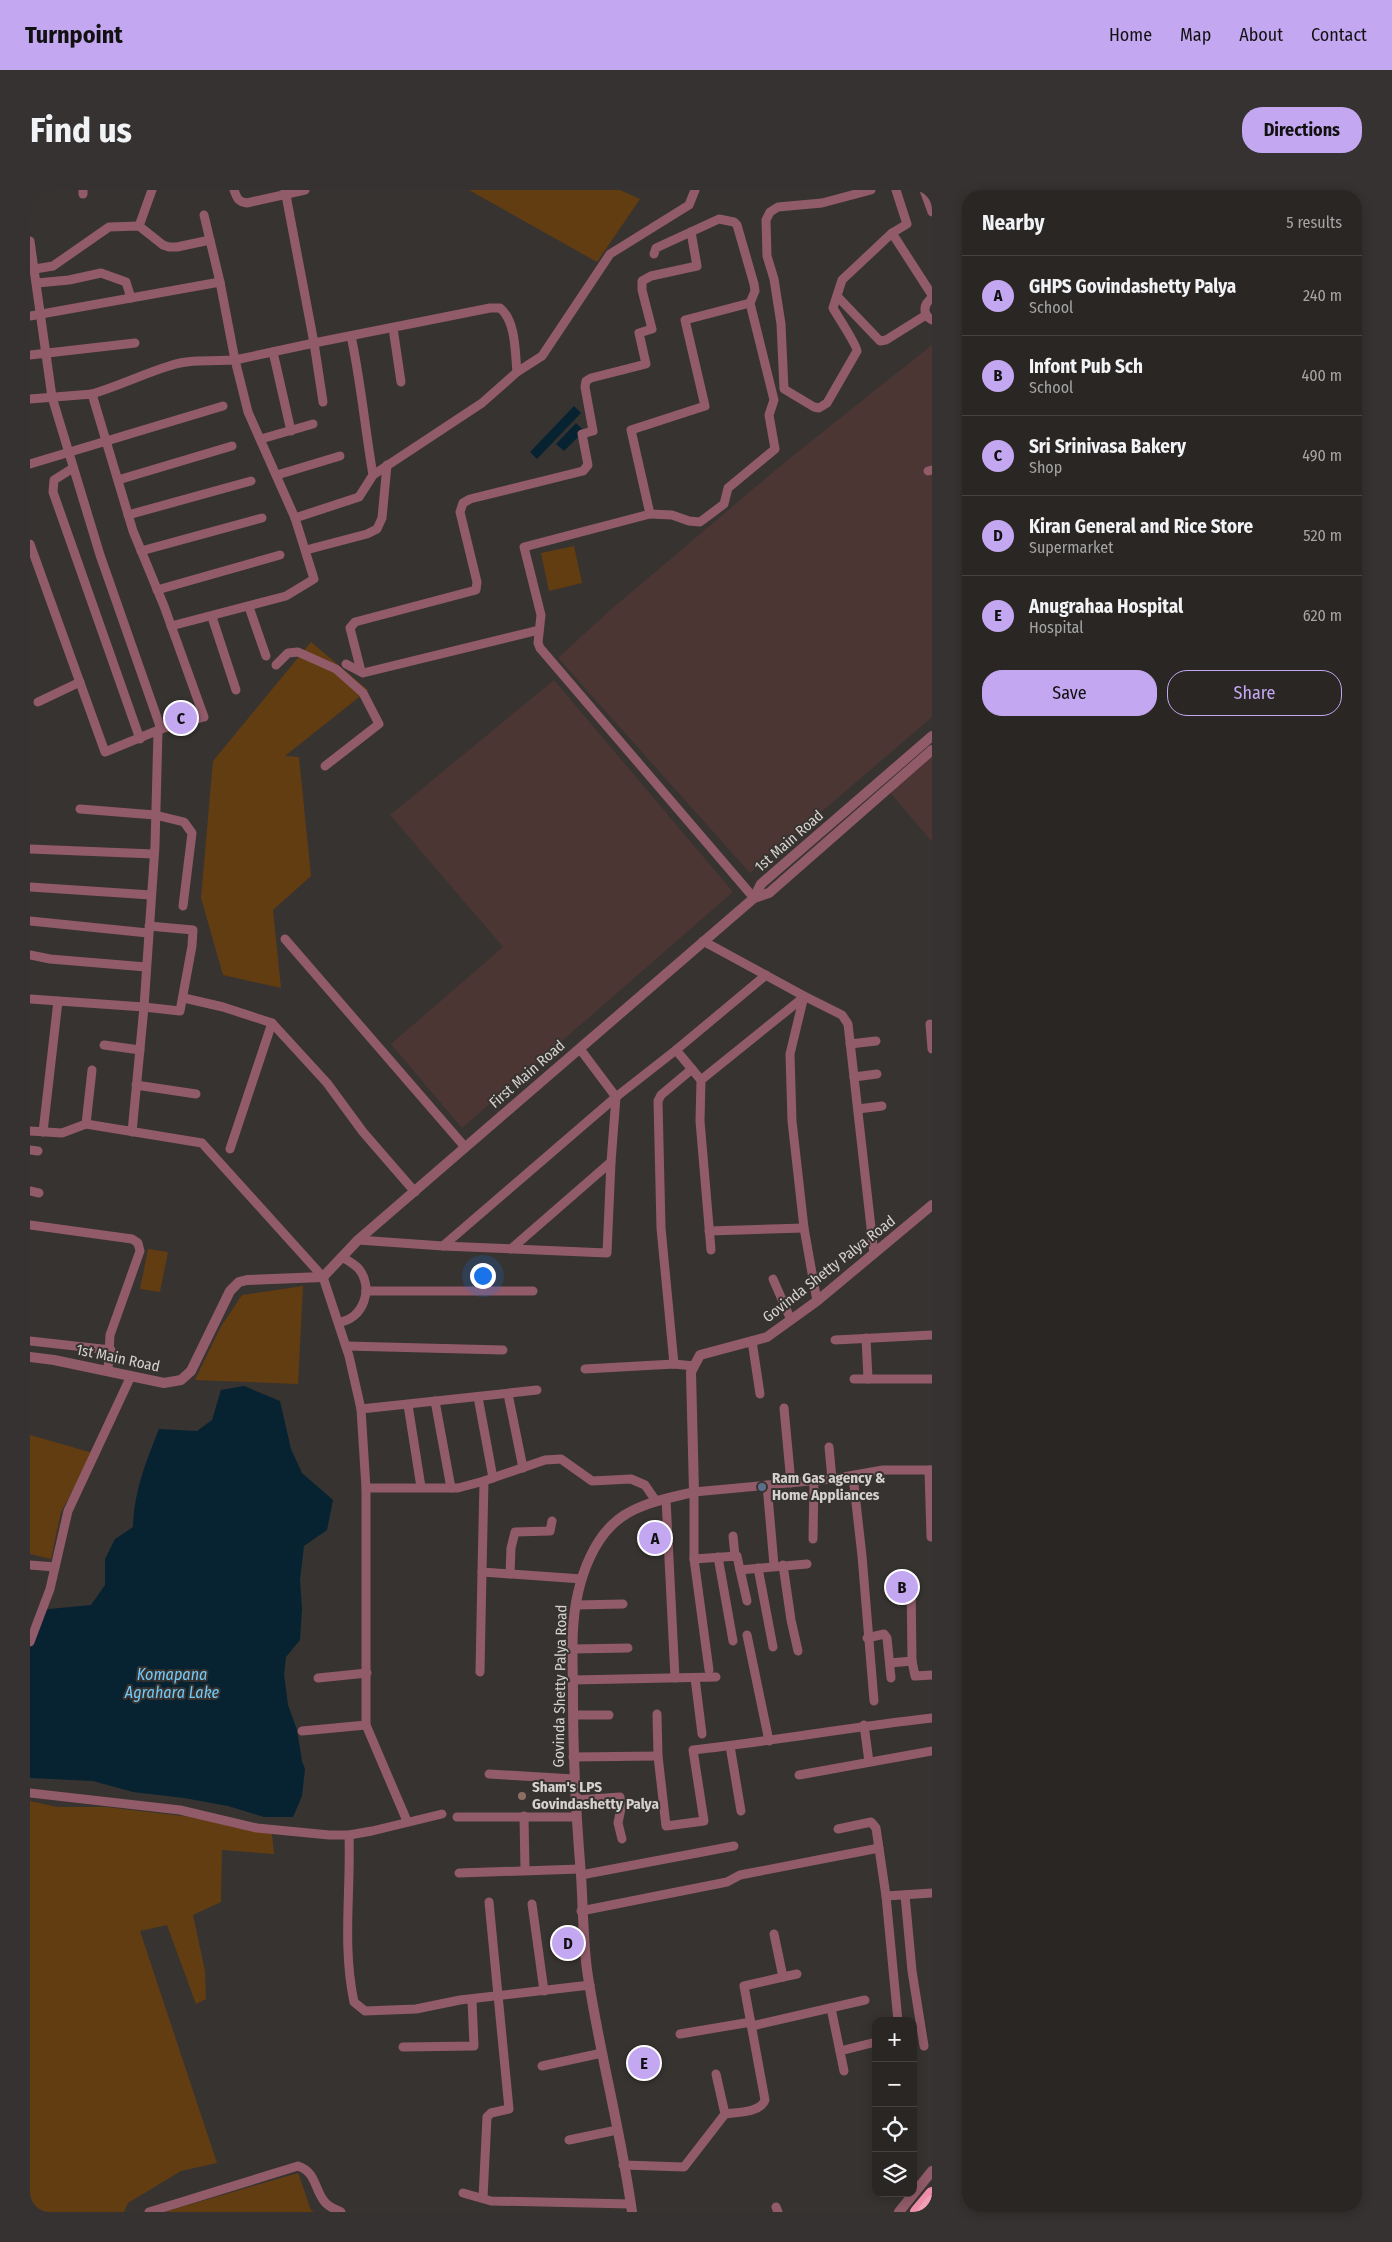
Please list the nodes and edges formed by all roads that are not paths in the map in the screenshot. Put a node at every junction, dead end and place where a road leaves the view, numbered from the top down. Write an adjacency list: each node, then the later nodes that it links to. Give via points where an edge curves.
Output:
1 (152, 190): 11 (street)
2 (234, 190): 8 (street, via 241,202)
3 (305, 190): 8 (street)
4 (695, 190): 35 (street, via 688,205 610,254 542,356)
5 (871, 190): 20 (street, via 822,203 778,206 766,220 767,256 781,324 784,389 814,407 820,408 828,403 858,352 833,308)
6 (896, 190): 13 (street, via 907,224)
7 (924, 190): 9 (street)
8 (285, 193): 30 (street)
9 (932, 212)
10 (204, 215): 14 (street)
11 (138, 226): 14 (street, via 169,247); 17 (street, via 109,227 54,266)
12 (691, 232): 16 (street, via 656,248); 23 (street, via 719,218 737,225 754,284); 70 (street, via 697,266 650,276 642,281 652,329 639,333 646,364 586,381 584,388 593,431 582,434 588,465 583,471 463,503 460,512 477,582 476,590 355,622 350,628)
13 (892, 234): 20 (street, via 842,280); 21 (street)
14 (210, 240): 19 (street)
15 (30, 241): 17 (street)
16 (654, 254)
17 (33, 264): 18 (street)
18 (34, 281): 22 (street, via 69,280 102,273 126,282); 24 (street)
19 (220, 282): 22 (street); 34 (street)
20 (837, 296): 26 (street, via 880,341)
21 (932, 296): 26 (street, via 925,305)
22 (131, 298): 24 (street)
23 (750, 303): 56 (street, via 774,400 769,415 775,449 728,488 724,504 700,522 666,514); 56 (street, via 685,320 705,406 631,430)
24 (41, 315): 25 (street); 32 (street)
25 (30, 316)
26 (929, 318)
27 (393, 328): 28 (street); 35 (street, via 500,308 507,314); 36 (street)
28 (351, 336): 30 (street); 53 (street)
29 (135, 343): 32 (street)
30 (314, 343): 31 (street); 40 (street)
31 (274, 352): 34 (street); 43 (street)
32 (46, 354): 33 (street); 38 (street)
33 (30, 356)
34 (235, 360): 37 (street, via 170,365); 44 (street, via 248,412)
35 (517, 372): 50 (street, via 482,403)
36 (401, 382)
37 (92, 394): 38 (street); 45 (street)
38 (52, 397): 39 (street); 47 (street)
39 (30, 399)
40 (323, 402)
41 (224, 406): 45 (street)
42 (313, 424): 43 (street)
43 (291, 431): 44 (street)
44 (262, 439): 52 (street)
45 (105, 442): 47 (street); 54 (street)
46 (232, 446): 54 (street)
47 (69, 454): 49 (street); 51 (street)
48 (340, 456): 52 (street)
49 (30, 464)
50 (387, 465): 53 (street); 61 (street, via 382,518 377,529)
51 (73, 468): 79 (street); 81 (street, via 54,480 53,492)
52 (276, 475): 59 (street)
53 (373, 475): 59 (street, via 359,497)
54 (118, 480): 57 (street)
55 (251, 481): 57 (street)
56 (650, 514): 69 (street, via 524,547 541,615)
57 (128, 516): 62 (street)
58 (262, 518): 62 (street)
59 (295, 518): 61 (street)
60 (30, 544): 64 (street)
61 (306, 550): 66 (street, via 314,579 286,596)
62 (142, 552): 65 (street)
63 (280, 555): 65 (street)
64 (34, 573): 76 (street)
65 (157, 590): 68 (street)
66 (249, 607): 67 (street); 71 (street)
67 (212, 617): 68 (street); 77 (street)
68 (171, 626): 79 (street, via 204,717)
69 (539, 630): 75 (street); 90 (street, via 538,644 546,656)
70 (355, 652): 72 (street); 75 (street)
71 (266, 656)
72 (346, 664): 74 (street); 75 (street)
73 (276, 665): 74 (street, via 288,653 298,652)
74 (336, 669): 83 (street, via 363,693 379,724)
75 (361, 671)
76 (80, 682): 78 (street); 81 (street, via 105,752)
77 (236, 690)
78 (38, 702)
79 (160, 730): 81 (street); 85 (street)
80 (932, 736): 90 (street, 1st Main Road, via 761,884)
81 (140, 738)
82 (932, 750): 90 (street, 1st Main Road, via 769,893)
83 (325, 766)
84 (80, 809): 85 (street)
85 (155, 814): 87 (street); 91 (street, via 184,822 192,833)
86 (30, 850): 87 (street)
87 (154, 854): 89 (street)
88 (30, 887): 89 (street)
89 (151, 895): 93 (street)
90 (754, 898): 95 (street, First Main Road)
91 (183, 906)
92 (30, 920): 93 (street)
93 (149, 930): 97 (street); 100 (street, via 192,930)
94 (284, 939): 127 (street)
95 (703, 942): 98 (street); 109 (street, First Main Road)
96 (30, 955): 97 (street)
97 (146, 967): 103 (street)
98 (766, 975): 99 (street); 112 (street)
99 (804, 996): 107 (street, via 842,1015 848,1024); 117 (street); 133 (street, via 790,1054 794,1150)
100 (184, 998): 103 (street, via 180,1011); 104 (street)
101 (30, 999): 102 (street)
102 (58, 1001): 103 (street); 125 (street)
103 (144, 1007): 111 (street)
104 (272, 1023): 128 (street); 130 (street)
105 (930, 1024): 110 (street)
106 (876, 1041): 107 (street)
107 (850, 1044): 116 (street)
108 (104, 1045): 111 (street)
109 (580, 1048): 120 (street); 127 (street, First Main Road)
110 (932, 1049)
111 (140, 1050): 118 (street)
112 (676, 1050): 113 (street); 120 (street)
113 (692, 1069): 117 (street); 157 (street, via 658,1101 661,1228)
114 (92, 1070): 123 (street)
115 (877, 1074): 116 (street)
116 (854, 1077): 122 (street)
117 (701, 1080): 134 (street, via 700,1121)
118 (136, 1085): 119 (street); 126 (street)
119 (196, 1094)
120 (616, 1097): 129 (street); 136 (street)
121 (882, 1106): 122 (street)
122 (858, 1109): 139 (street)
123 (86, 1124): 125 (street, via 62,1133); 126 (street)
124 (30, 1131): 125 (street)
125 (43, 1132)
126 (132, 1132): 141 (street, via 202,1143)
127 (465, 1148): 130 (street, First Main Road)
128 (230, 1149)
129 (610, 1162): 137 (street); 137 (street, via 607,1253)
130 (415, 1192): 135 (street, First Main Road)
131 (932, 1205): 139 (street, Govinda Shetty Palya Road)
132 (30, 1224): 154 (street, via 132,1239 138,1244 140,1251 110,1335)
133 (804, 1228): 134 (street); 145 (street)
134 (709, 1231): 138 (street)
135 (358, 1240): 136 (street); 140 (street, First Main Road)
136 (443, 1246): 137 (street)
137 (511, 1249)
138 (711, 1250)
139 (874, 1254): 145 (street, Govinda Shetty Palya Road)
140 (342, 1257): 141 (street, First Main Road); 143 (street, via 358,1268)
141 (323, 1277): 147 (street); 161 (street, 1st Main Road, via 239,1282 230,1291 191,1371 181,1380 164,1383)
142 (773, 1279): 146 (street)
143 (366, 1291): 144 (street); 147 (street, via 358,1314 348,1321)
144 (533, 1291)
145 (817, 1301): 146 (street, Govinda Shetty Palya Road)
146 (791, 1320): 152 (street, Govinda Shetty Palya Road, via 767,1337)
147 (339, 1322): 153 (street)
148 (932, 1335): 149 (street)
149 (866, 1338): 150 (street); 163 (street)
150 (835, 1340)
151 (30, 1341): 154 (street)
152 (752, 1341): 158 (street, Govinda Shetty Palya Road, via 700,1355); 167 (street)
153 (346, 1346): 155 (street); 172 (street)
154 (111, 1350): 160 (street)
155 (503, 1350)
156 (30, 1357): 160 (street, 1st Main Road)
157 (674, 1364): 158 (street); 159 (street)
158 (694, 1366): 185 (street, via 691,1372)
159 (585, 1369)
160 (108, 1371): 161 (street, 1st Main Road)
161 (131, 1376): 197 (street, via 68,1511)
162 (854, 1379): 163 (street)
163 (868, 1379): 164 (street)
164 (932, 1379)
165 (536, 1390): 166 (street)
166 (508, 1394): 168 (street); 174 (street)
167 (760, 1394)
168 (478, 1397): 169 (street); 177 (street)
169 (436, 1401): 170 (street); 184 (street)
170 (408, 1405): 172 (street); 183 (street)
171 (784, 1408): 180 (street)
172 (361, 1409): 182 (street)
173 (829, 1447): 178 (street)
174 (523, 1468): 177 (street); 186 (street, via 545,1460 560,1459 592,1481 631,1479 645,1485)
175 (931, 1470): 176 (street, Govinda Shetty Palya Road, via 883,1470); 189 (street)
176 (853, 1476): 178 (street, Govinda Shetty Palya Road); 209 (street)
177 (489, 1479): 184 (street); 200 (street)
178 (832, 1479): 179 (street, Govinda Shetty Palya Road)
179 (814, 1480): 180 (street, Govinda Shetty Palya Road); 190 (street)
180 (791, 1483): 181 (street, Govinda Shetty Palya Road)
181 (767, 1485): 185 (street, Govinda Shetty Palya Road); 196 (street)
182 (366, 1488): 183 (street); 219 (street)
183 (421, 1488): 184 (street)
184 (451, 1488)
185 (694, 1492): 186 (street, Govinda Shetty Palya Road); 193 (street)
186 (661, 1500): 202 (street, Govinda Shetty Palya Road, via 628,1512 611,1525 592,1553); 222 (street)
187 (552, 1521): 201 (street, via 550,1531 515,1532)
188 (733, 1536): 191 (street)
189 (931, 1537)
190 (813, 1539)
191 (735, 1556): 192 (street); 199 (street)
192 (718, 1557): 193 (street); 210 (street)
193 (694, 1559): 223 (street, via 701,1621 713,1674)
194 (807, 1564): 196 (street)
195 (30, 1565): 197 (street)
196 (779, 1565): 198 (street); 215 (street)
197 (55, 1567): 207 (street, via 50,1589)
198 (758, 1568): 199 (street); 212 (street)
199 (740, 1570): 204 (street)
200 (482, 1572): 201 (street); 218 (street)
201 (510, 1574): 202 (street)
202 (582, 1578): 206 (street, Govinda Shetty Palya Road)
203 (911, 1578): 216 (street)
204 (747, 1601)
205 (623, 1604): 206 (street)
206 (576, 1605): 214 (street, Govinda Shetty Palya Road)
207 (33, 1626): 211 (street)
208 (747, 1635): 235 (street)
209 (868, 1638): 217 (street, via 884,1634 888,1638); 226 (street)
210 (733, 1641)
211 (30, 1642)
212 (773, 1647)
213 (628, 1648): 214 (street)
214 (573, 1649): 225 (street, Govinda Shetty Palya Road)
215 (798, 1651)
216 (912, 1661): 217 (street); 220 (street, via 915,1676)
217 (890, 1663): 224 (street)
218 (480, 1672)
219 (367, 1673): 221 (street); 231 (street)
220 (932, 1675)
221 (318, 1678)
222 (676, 1678): 223 (street); 225 (street)
223 (695, 1678): 234 (street)
224 (891, 1678)
225 (573, 1680): 228 (street, Govinda Shetty Palya Road)
226 (874, 1700)
227 (657, 1714): 238 (street)
228 (573, 1715): 229 (street); 239 (street, Govinda Shetty Palya Road)
229 (609, 1715)
230 (932, 1718): 232 (street)
231 (366, 1725): 233 (street); 251 (street)
232 (864, 1725): 235 (street); 240 (street)
233 (302, 1731)
234 (702, 1734)
235 (769, 1741): 236 (street)
236 (730, 1746): 238 (street, via 693,1750 704,1821 685,1824 666,1826); 246 (street)
237 (932, 1751): 240 (street)
238 (658, 1756): 239 (street)
239 (573, 1757): 243 (street, Govinda Shetty Palya Road)
240 (870, 1762): 242 (street)
241 (488, 1774): 243 (street)
242 (799, 1775)
243 (574, 1779): 245 (street, Govinda Shetty Palya Road)
244 (30, 1793): 253 (street, via 180,1810 257,1828)
245 (575, 1800): 250 (street, Govinda Shetty Palya Road); 254 (street, via 620,1797 618,1824)
246 (741, 1811)
247 (442, 1814): 251 (street)
248 (524, 1816): 249 (street); 250 (street); 257 (street)
249 (457, 1817)
250 (576, 1817): 258 (street, Govinda Shetty Palya Road)
251 (407, 1821): 253 (street)
252 (838, 1829): 256 (street, via 871,1822 876,1828)
253 (349, 1835): 272 (street, via 346,1946 354,2002 365,2011 385,2012)
254 (622, 1839)
255 (734, 1846): 258 (street)
256 (879, 1848): 262 (street); 265 (street)
257 (525, 1870): 258 (street); 259 (street)
258 (580, 1872): 265 (street, Govinda Shetty Palya Road)
259 (459, 1873)
260 (932, 1893): 261 (street)
261 (905, 1895): 262 (street); 279 (street, via 912,1971)
262 (886, 1896): 275 (street)
263 (489, 1902): 271 (street)
264 (532, 1904): 270 (street)
265 (581, 1911): 269 (street, Govinda Shetty Palya Road)
266 (774, 1934): 268 (street)
267 (797, 1974): 268 (street)
268 (783, 1977): 276 (street, via 744,1986)
269 (590, 1985): 270 (street); 282 (street, Govinda Shetty Palya Road)
270 (544, 1991): 271 (street)
271 (499, 1997): 272 (street); 293 (street, via 509,2109 491,2112 487,2117)
272 (472, 2000): 280 (street, via 474,2046)
273 (865, 2000): 274 (street)
274 (831, 2008): 276 (street); 281 (street)
275 (898, 2017)
276 (751, 2024): 277 (street); 286 (street, via 765,2100 761,2107)
277 (680, 2034)
278 (872, 2043): 281 (street)
279 (924, 2046)
280 (403, 2047)
281 (840, 2050): 284 (street)
282 (602, 2053): 283 (street); 287 (street, Govinda Shetty Palya Road)
283 (542, 2066)
284 (844, 2071)
285 (716, 2074): 286 (street)
286 (725, 2114): 289 (street, via 684,2168)
287 (617, 2130): 288 (street); 289 (street, Govinda Shetty Palya Road)
288 (569, 2140)
289 (624, 2165): 295 (street, Govinda Shetty Palya Road)
290 (932, 2171): 298 (street)
291 (463, 2193): 293 (street)
292 (932, 2194): 299 (highway)
293 (483, 2198): 295 (street)
294 (932, 2203): 300 (highway)
295 (631, 2208)
296 (149, 2212): 297 (street, via 298,2166 314,2178 324,2201)
297 (341, 2212)
298 (900, 2212)
299 (918, 2212)
300 (925, 2212)

